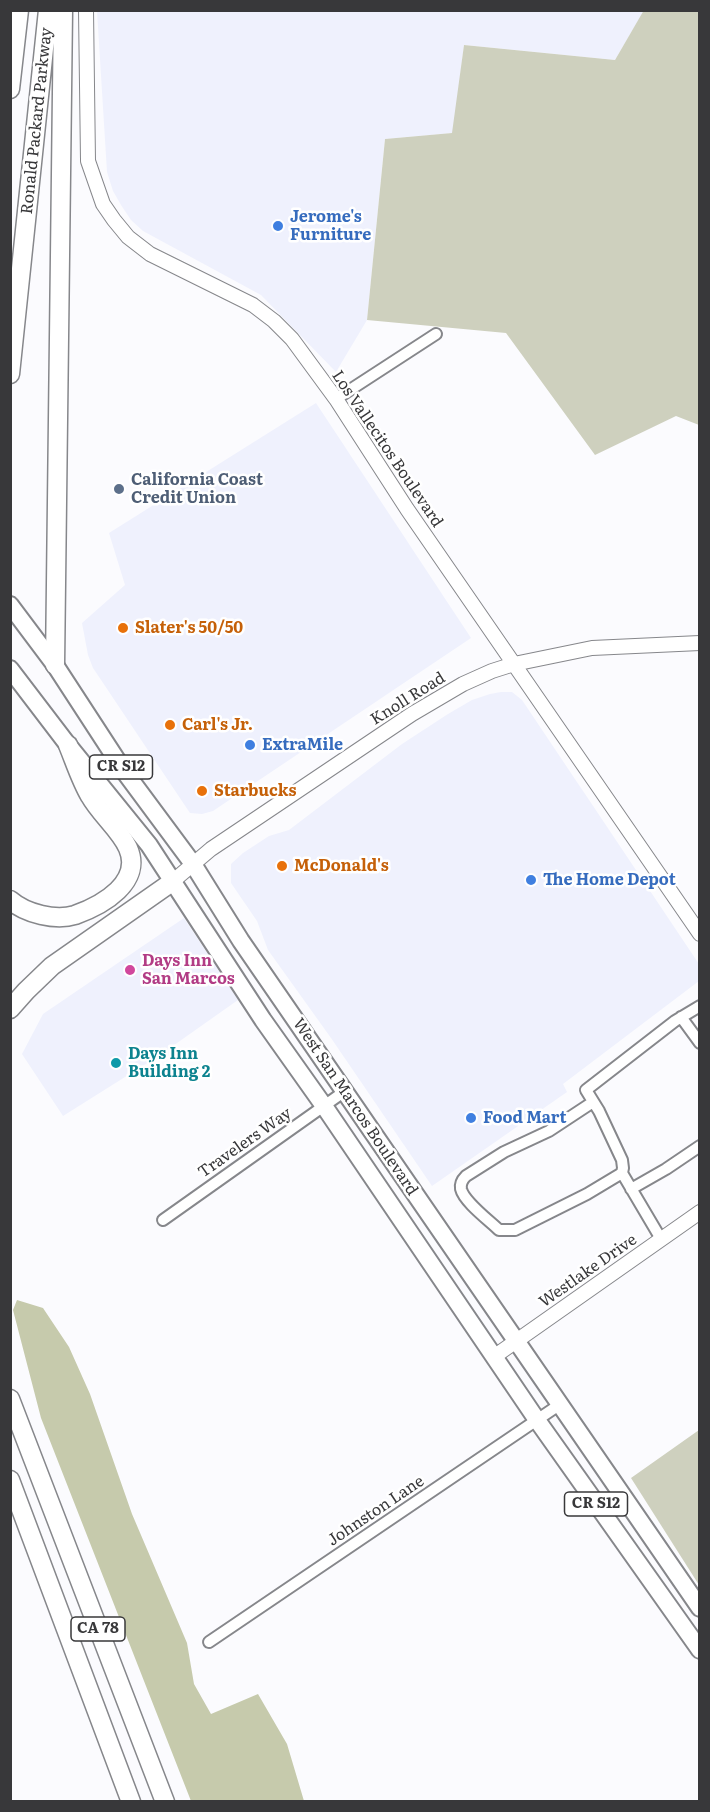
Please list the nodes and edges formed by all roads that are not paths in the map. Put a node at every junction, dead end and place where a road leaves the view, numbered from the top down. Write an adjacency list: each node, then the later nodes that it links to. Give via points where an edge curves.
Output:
1 (48, 10): 8 (highway, Ronald Packard Parkway)
2 (63, 10): 13 (highway)
3 (86, 10): 9 (street, Los Vallecitos Boulevard, via 88,161 114,220 150,254 253,304 292,339)
4 (19, 11): 5 (highway); 6 (highway, Ronald Packard Parkway)
5 (10, 31)
6 (10, 89)
7 (436, 334): 9 (street)
8 (10, 374)
9 (336, 399): 12 (street, Los Vallecitos Boulevard)
10 (10, 606): 13 (main road, West San Marcos Boulevard / CR S12)
11 (699, 643): 12 (street, Knoll Road, via 592,648)
12 (514, 664): 16 (street, Knoll Road, via 463,684 412,714); 19 (street, Los Vallecitos Boulevard)
13 (55, 665): 16 (main road, West San Marcos Boulevard / CR S12, via 124,771)
14 (10, 669): 15 (main road, West San Marcos Boulevard / CR S12)
15 (68, 745): 17 (main road, West San Marcos Boulevard / CR S12, via 149,845); 18 (highway, via 90,796 128,847 130,873 125,885 106,898 64,917 29,912)
16 (193, 864): 17 (street, Knoll Road); 21 (main road, West San Marcos Boulevard / CR S12)
17 (172, 882): 20 (main road, West San Marcos Boulevard / CR S12); 23 (highway, via 52,966)
18 (10, 900)
19 (699, 934)
20 (214, 945): 21 (main road, via 231,947 240,959); 28 (main road, West San Marcos Boulevard / CR S12)
21 (262, 972): 26 (main road, West San Marcos Boulevard / CR S12)
22 (699, 1006): 24 (street)
23 (10, 1009)
24 (681, 1017): 25 (street); 27 (street, via 586,1090)
25 (699, 1043)
26 (345, 1091): 28 (street, Travelers Way); 35 (main road, West San Marcos Boulevard / CR S12)
27 (593, 1102): 30 (street, via 622,1160); 30 (street, via 466,1176 461,1188 465,1198 500,1230 515,1230)
28 (324, 1106): 33 (street, Travelers Way); 36 (main road, West San Marcos Boulevard / CR S12)
29 (699, 1146): 31 (street)
30 (622, 1173): 31 (street)
31 (631, 1189): 34 (street)
32 (699, 1212): 34 (street, Westlake Drive)
33 (163, 1220)
34 (661, 1239): 35 (street, Westlake Drive)
35 (516, 1341): 36 (street, Westlake Drive); 38 (main road, West San Marcos Boulevard / CR S12)
36 (495, 1356): 39 (main road, West San Marcos Boulevard / CR S12)
37 (10, 1399): 45 (highway, CA 78)
38 (559, 1405): 39 (street, Johnston Lane); 41 (main road, West San Marcos Boulevard / CR S12)
39 (537, 1420): 42 (street, Johnston Lane); 43 (main road, West San Marcos Boulevard / CR S12)
40 (10, 1480): 44 (highway, CA 78)
41 (699, 1608)
42 (209, 1642)
43 (699, 1650)
44 (131, 1802)
45 (165, 1802)

